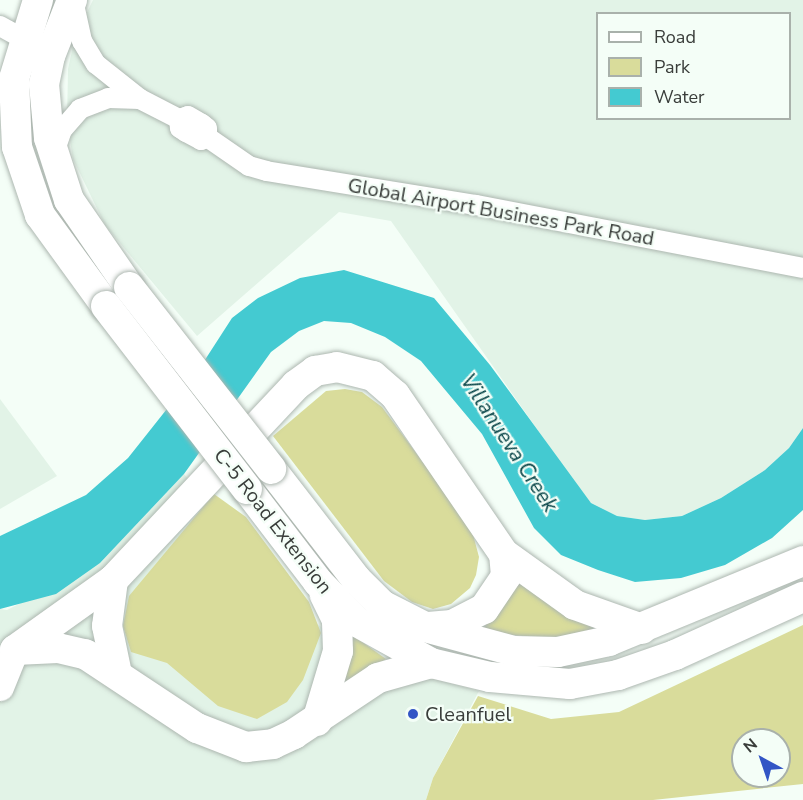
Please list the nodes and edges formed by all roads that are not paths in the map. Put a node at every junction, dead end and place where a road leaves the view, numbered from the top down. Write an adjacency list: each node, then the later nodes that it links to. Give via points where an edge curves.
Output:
1 (38, 0): 3 (main road, C-5 Road Extension)
2 (73, 0): 4 (street, Global Airport Business Park Road, via 88,54); 5 (main road, C-5 Road Extension, via 50,56 44,84 43,107)
3 (12, 33): 10 (main road, C-5 Road Extension, bridge, via 13,109 26,183 57,243)
4 (140, 99): 5 (street, Global Airport Business Park Road, via 108,98 80,109 62,130); 6 (street, Global Airport Business Park Road, via 179,119 180,128 186,132 201,140 207,137 249,166 266,171 476,205)
5 (54, 156): 12 (main road, C-5 Road Extension, bridge, via 69,200 129,287 356,579 382,605)
6 (803, 268)
7 (504, 554): 9 (main road, via 395,395 373,376 337,367 315,371 288,392); 12 (main road, via 506,576 484,609 452,625); 13 (main road, via 575,605)
8 (803, 561): 13 (main road, C-5 Road Extension)
9 (113, 580): 14 (main road); 16 (main road, via 107,626)
10 (318, 582): 15 (main road, C-5 Road Extension, via 357,622); 18 (main road, via 337,620 339,633 335,667)
11 (803, 597): 15 (main road, C-5 Road Extension, via 675,655 618,675 570,684 490,677)
12 (425, 627): 13 (main road, C-5 Road Extension, via 514,651 558,652)
13 (642, 629)
14 (7, 656): 16 (main road, via 77,651); 17 (main road)
15 (430, 663): 18 (main road, via 378,678)
16 (117, 674): 18 (main road, via 191,724 237,745 273,744)
17 (0, 687)
18 (316, 721)

